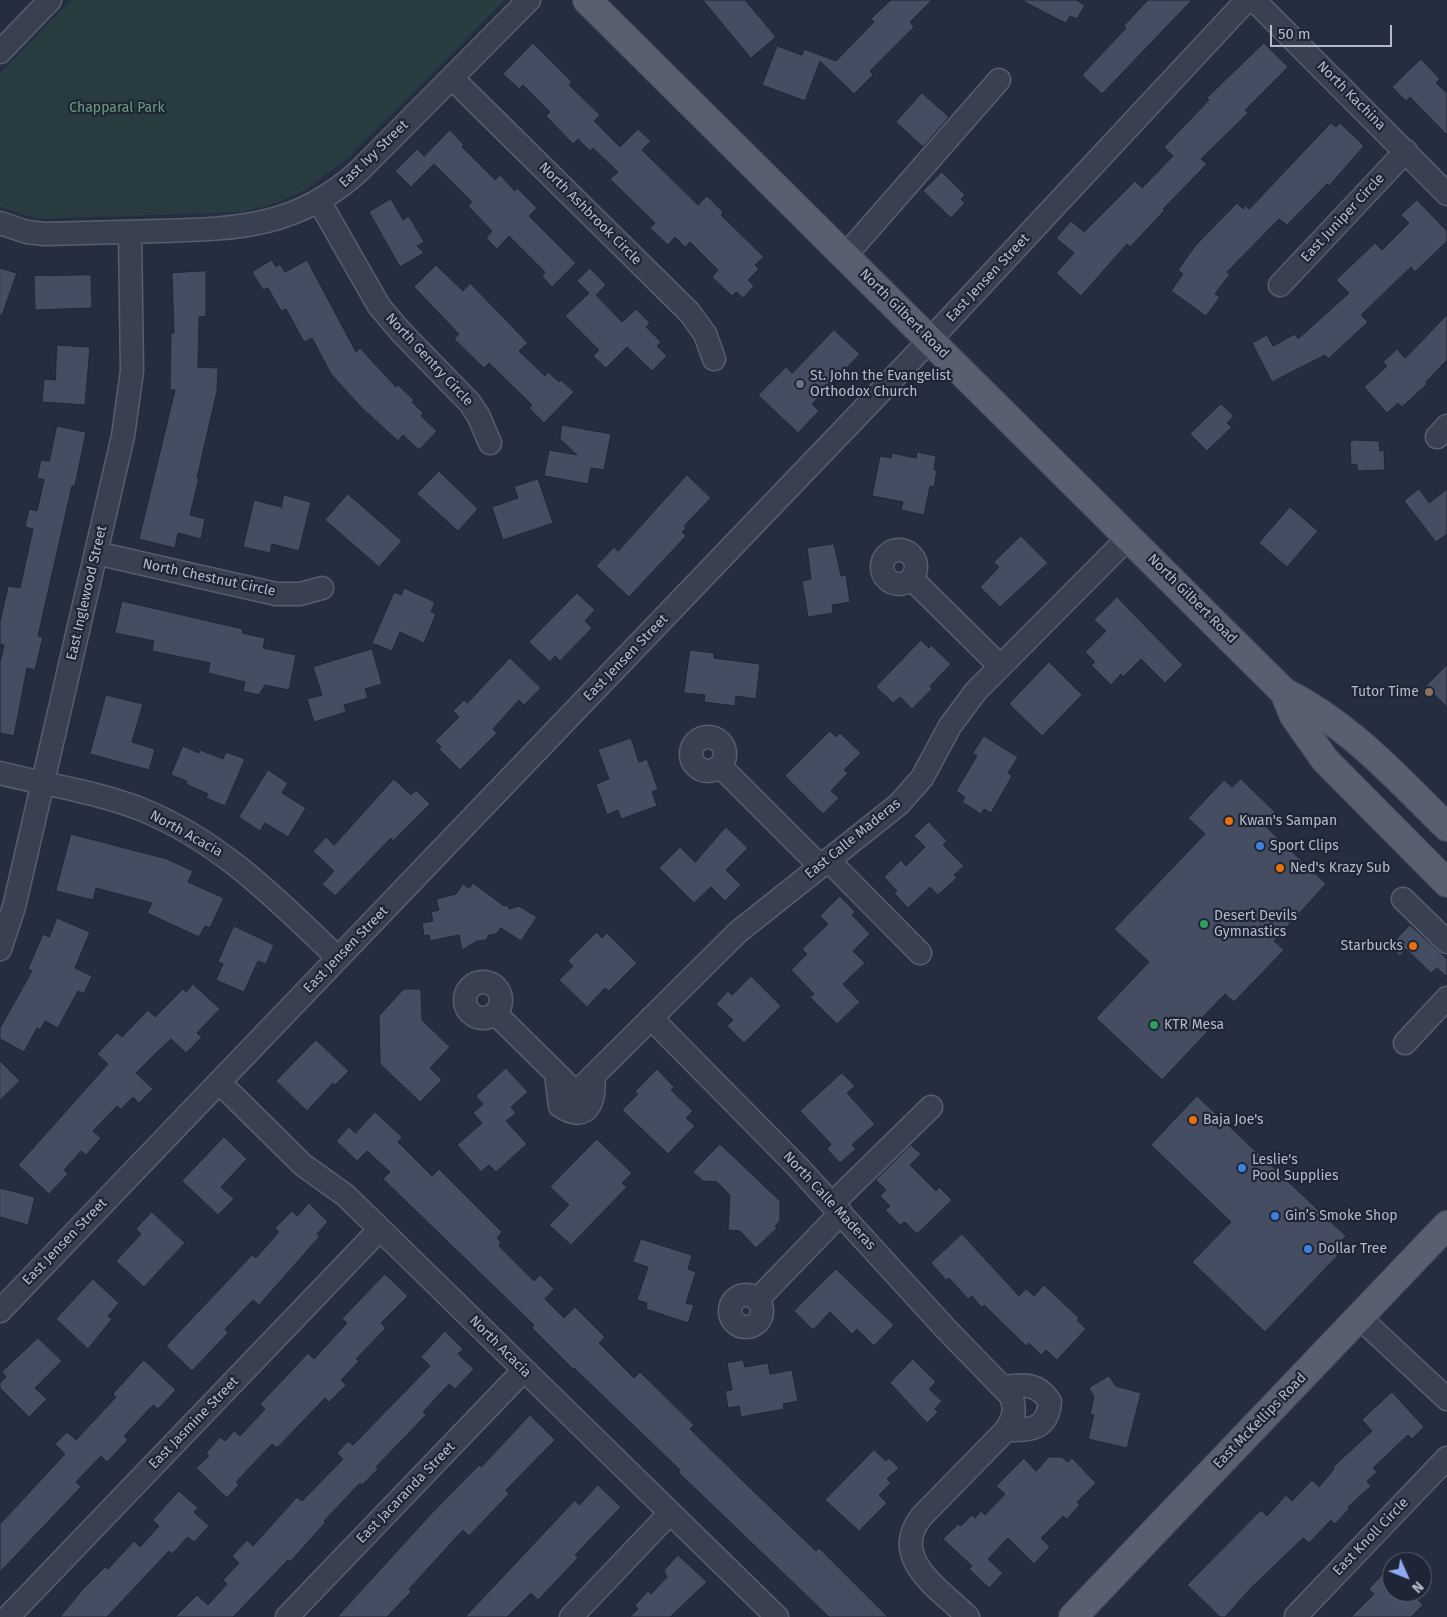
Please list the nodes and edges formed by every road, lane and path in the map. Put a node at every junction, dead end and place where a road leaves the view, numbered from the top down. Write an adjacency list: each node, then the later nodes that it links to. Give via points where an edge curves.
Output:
1 (50, 0): 6 (street)
2 (529, 0): 7 (street, East Ivy Street)
3 (587, 0): 14 (main road, North Gilbert Road)
4 (1247, 0): 16 (street, East Jensen Street)
5 (1254, 0): 9 (street, North Kachina)
6 (0, 52)
7 (452, 78): 11 (street, East Ivy Street, via 359,171); 17 (street, North Ashbrook Circle, via 689,312 705,334)
8 (998, 80): 14 (street)
9 (1406, 151): 10 (street, North Kachina); 15 (street, East Juniper Circle)
10 (1447, 194)
11 (319, 201): 13 (street, East Ivy Street, via 281,218 238,228); 18 (street, North Gentry Circle, via 379,306 470,403)
12 (0, 223): 13 (street, East Ivy Street, via 45,234)
13 (130, 232): 20 (street, East Inglewood Street, via 132,371 123,436)
14 (845, 256): 16 (main road, North Gilbert Road)
15 (1280, 285)
16 (930, 340): 19 (main road, North Gilbert Road); 35 (street, East Jensen Street)
17 (714, 359)
18 (490, 443)
19 (1129, 537): 23 (street, East Calle Maderas); 24 (main road, North Gilbert Road)
20 (96, 553): 22 (street, North Chestnut Circle, via 276,594 300,594); 27 (street, East Inglewood Street)
21 (912, 579): 23 (street)
22 (322, 588)
23 (1000, 666): 29 (street, East Calle Maderas, via 959,712 911,792)
24 (1284, 692): 28 (main road, North Gilbert Road, via 1351,734); 30 (main road, North Gilbert Road, via 1294,716 1325,760)
25 (720, 766): 29 (street)
26 (0, 773): 27 (street, North Acacia)
27 (43, 784): 33 (street, East Inglewood Street, via 14,907); 35 (street, North Acacia, via 129,805 201,839 251,876)
28 (1447, 827)
29 (824, 863): 34 (street); 38 (street, East Calle Maderas, via 738,932)
30 (1447, 883)
31 (1403, 899): 32 (street)
32 (1447, 942)
33 (0, 948)
34 (920, 953)
35 (338, 958): 40 (street, East Jensen Street)
36 (1447, 998): 39 (street)
37 (495, 1013): 38 (street, East Calle Maderas, via 576,1093)
38 (651, 1018): 42 (street, North Calle Maderas)
39 (1405, 1043)
40 (220, 1082): 44 (street, North Acacia, via 303,1165 345,1196); 46 (street, East Jensen Street)
41 (931, 1107): 42 (street)
42 (837, 1209): 45 (street); 49 (street, North Calle Maderas, via 946,1329)
43 (1447, 1225): 47 (main road, East McKellips Road)
44 (380, 1229): 48 (street, North Acacia); 55 (street, East Jasmine Street)
45 (757, 1300)
46 (0, 1311)
47 (1359, 1317): 50 (street); 60 (main road, East McKellips Road)
48 (524, 1370): 53 (street, North Acacia); 56 (street, East Jacaranda Street)
49 (1004, 1387): 51 (street, North Calle Maderas, via 1015,1407); 51 (street, via 1025,1384 1045,1395 1050,1402 1046,1418 1038,1426 1030,1430)
50 (1447, 1399)
51 (1006, 1430): 59 (street, North Calle Maderas, via 921,1517 909,1539 914,1562)
52 (1447, 1458): 54 (street, East Knoll Circle)
53 (670, 1513): 57 (street); 58 (street, North Acacia)
54 (1296, 1616)
55 (8, 1617)
56 (287, 1617)
57 (571, 1617)
58 (776, 1617)
59 (968, 1617)
60 (1073, 1617)

